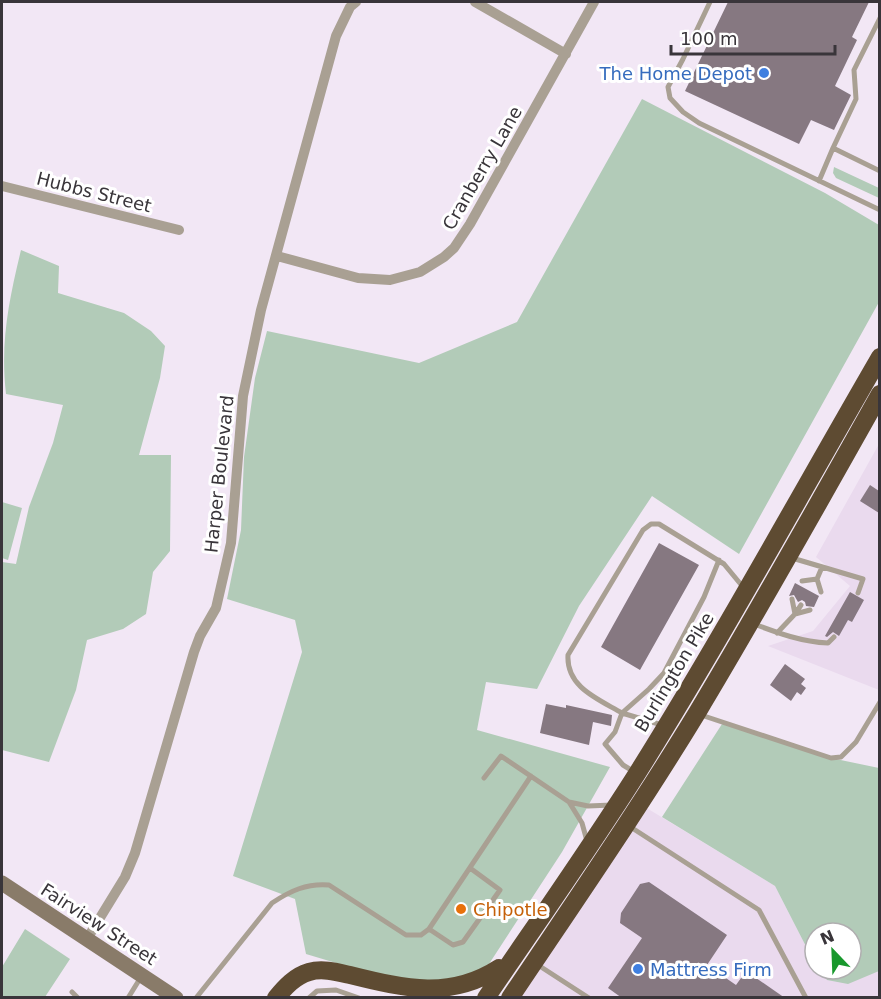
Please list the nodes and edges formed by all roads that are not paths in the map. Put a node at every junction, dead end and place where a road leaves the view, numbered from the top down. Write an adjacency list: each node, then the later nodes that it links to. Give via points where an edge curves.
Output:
1 (356, 2): 13 (street, Harper Boulevard, via 336,36)
2 (475, 2): 6 (street)
3 (594, 2): 6 (street, Cranberry Lane)
4 (710, 2): 9 (lane, via 668,87 670,98 699,123)
5 (879, 18): 7 (lane, via 854,70 856,99)
6 (566, 54): 13 (street, Cranberry Lane, via 470,225 444,257 420,272 390,280 358,278)
7 (834, 148): 8 (lane); 9 (lane)
8 (879, 171)
9 (819, 181): 11 (lane)
10 (2, 186): 12 (street, Hubbs Street)
11 (879, 210)
12 (179, 230)
13 (277, 256): 46 (street, Harper Boulevard, via 243,396 231,543 216,608 194,652 132,861)
14 (879, 357): 22 (highway, Burlington Pike)
15 (879, 394): 16 (highway)
16 (788, 557): 18 (lane); 29 (highway)
17 (718, 560): 22 (lane); 33 (lane, via 704,597 664,673); 33 (lane, via 659,524 643,530 568,655 572,679)
18 (822, 567): 19 (lane); 24 (lane, via 863,579)
19 (817, 579): 20 (lane); 21 (lane); 23 (lane)
20 (802, 581)
21 (812, 587)
22 (746, 590): 35 (highway, Burlington Pike)
23 (820, 592)
24 (858, 593)
25 (792, 599): 28 (lane)
26 (801, 605): 28 (lane)
27 (810, 610): 28 (lane)
28 (795, 614): 30 (lane)
29 (750, 622): 30 (lane); 34 (highway)
30 (777, 633): 31 (lane, via 817,643 828,643)
31 (834, 637)
32 (879, 702): 34 (lane, via 856,742 841,757 831,758)
33 (622, 713): 35 (lane); 36 (lane, via 605,744 623,765)
34 (697, 714): 41 (highway)
35 (666, 726): 36 (highway, Burlington Pike)
36 (637, 774): 40 (highway, Burlington Pike)
37 (531, 776): 38 (lane, via 501,756); 39 (lane); 43 (lane)
38 (484, 778)
39 (569, 802): 40 (lane); 42 (lane, via 582,823)
40 (616, 805): 42 (highway, Burlington Pike)
41 (625, 824): 48 (highway); 61 (lane, via 759,910)
42 (588, 847): 47 (highway, Burlington Pike)
43 (470, 868): 45 (lane); 45 (lane, via 500,890 463,942 453,945)
44 (2, 884): 46 (street, Fairview Street)
45 (429, 929): 54 (lane, via 421,935 406,935 329,885 315,884 289,892 272,903)
46 (87, 939): 49 (street, Fairview Street)
47 (518, 951): 55 (highway, via 487,980 452,994 434,995 325,970 297,978); 58 (highway, Burlington Pike)
48 (534, 962): 59 (highway); 60 (lane)
49 (142, 975): 52 (lane); 53 (street, Fairview Street)
50 (72, 992): 51 (lane)
51 (78, 998)
52 (128, 998)
53 (176, 998)
54 (196, 998)
55 (276, 998)
56 (309, 998): 57 (lane, via 317,991 336,990)
57 (359, 998)
58 (486, 998)
59 (510, 998)
60 (589, 998)
61 (806, 998)

